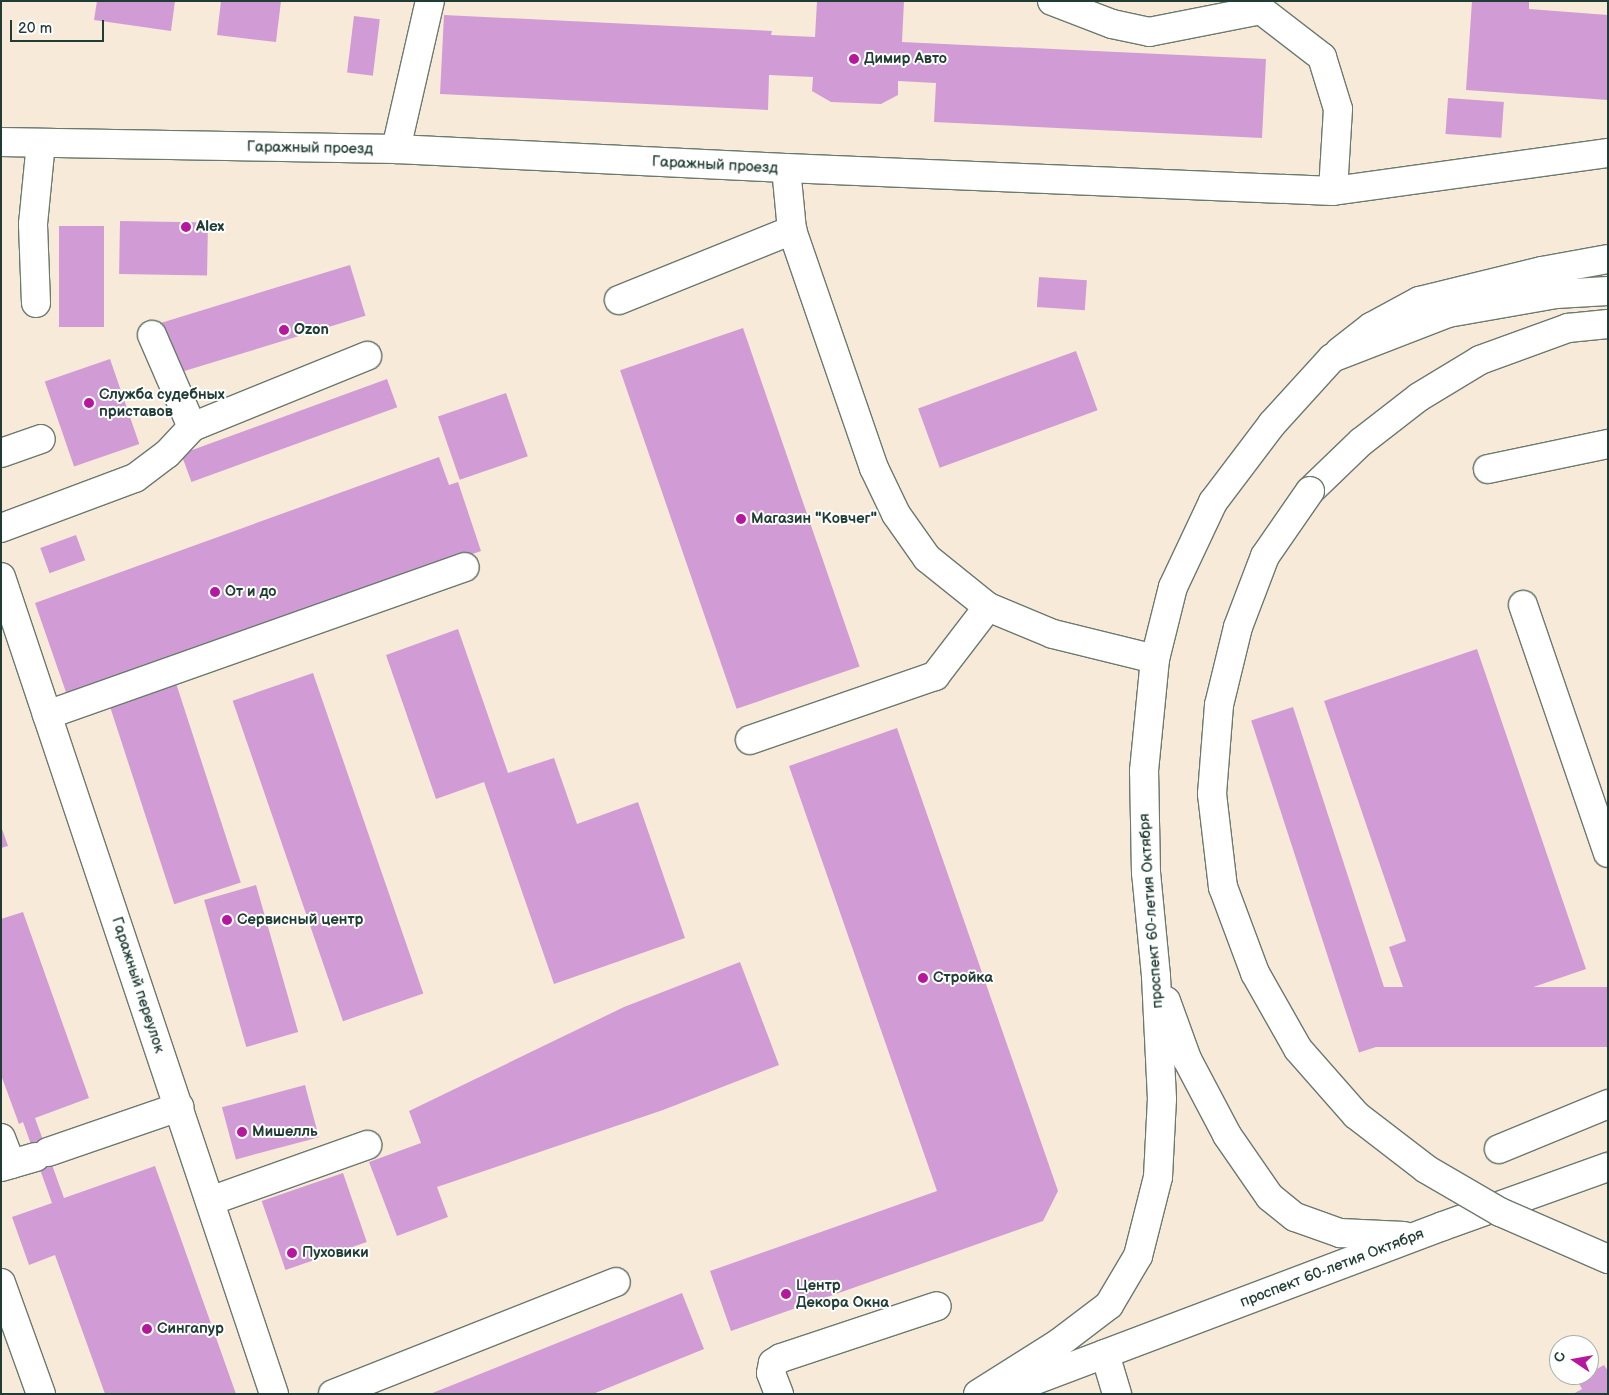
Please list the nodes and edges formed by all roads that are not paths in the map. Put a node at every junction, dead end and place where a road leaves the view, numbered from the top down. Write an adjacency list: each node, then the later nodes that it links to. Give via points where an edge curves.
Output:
1 (430, 1): 6 (main road)
2 (1052, 1): 3 (main road, via 1112,24 1149,32)
3 (1259, 6): 9 (main road, via 1322,58 1338,109)
4 (1, 142): 5 (main road, Гаражный проезд)
5 (41, 143): 6 (main road, Гаражный проезд); 14 (main road, via 33,224)
6 (396, 149): 8 (main road, Гаражный проезд)
7 (1608, 153): 9 (main road)
8 (786, 168): 9 (main road); 10 (main road, Гаражный проезд)
9 (1333, 191)
10 (792, 230): 13 (main road); 28 (main road, Гаражный проезд, via 874,468 896,514 926,558)
11 (1608, 259): 18 (main road, via 1542,271 1420,301 1371,327)
12 (1608, 291): 18 (main road, проспект 60-летия Октября, via 1556,294 1448,313)
13 (618, 300)
14 (36, 303)
15 (1608, 324): 44 (main road, bridge, via 1568,328 1480,360 1419,397 1375,431 1310,491 1265,556 1238,627 1219,705 1212,794 1223,887 1255,973 1298,1049 1356,1115 1426,1168 1500,1212)
16 (152, 335): 19 (main road)
17 (366, 356): 19 (main road)
18 (1332, 358): 30 (main road, проспект 60-летия Октября, via 1272,424 1213,502 1173,587)
19 (192, 427): 24 (main road, via 167,454 135,478)
20 (41, 439): 22 (main road)
21 (1608, 444): 23 (main road)
22 (1, 453)
23 (1488, 469)
24 (1, 528)
25 (465, 567): 31 (main road)
26 (1, 577): 29 (main road, Гаражный переулок)
27 (1523, 605): 33 (main road)
28 (988, 607): 30 (main road, Гаражный проезд, via 1054,634); 32 (main road, via 935,676)
29 (7, 611): 31 (main road, Гаражный переулок)
30 (1155, 659): 34 (main road, проспект 60-летия Октября, via 1144,771 1146,873)
31 (47, 714): 36 (main road, Гаражный переулок)
32 (750, 740)
33 (1608, 853)
34 (1156, 976): 43 (main road, via 1187,1059 1227,1134 1270,1197 1295,1217 1340,1233 1406,1236); 53 (main road, проспект 60-летия Октября, via 1162,1099 1158,1177 1138,1256 1109,1304 1059,1343)
35 (1608, 1104): 39 (main road)
36 (179, 1107): 40 (main road); 42 (main road, Гаражный переулок)
37 (1, 1138): 40 (main road)
38 (367, 1145): 42 (main road)
39 (1499, 1149)
40 (24, 1160)
41 (1608, 1167): 43 (main road, проспект 60-летия Октября)
42 (210, 1201): 50 (main road, Гаражный переулок)
43 (1443, 1226): 48 (main road, проспект 60-летия Октября)
44 (1608, 1259)
45 (616, 1282): 51 (main road)
46 (1, 1283): 49 (main road)
47 (937, 1306): 52 (main road, via 781,1358 773,1363 771,1373)
48 (1105, 1354): 54 (main road, проспект 60-летия Октября); 55 (main road)
49 (41, 1394)
50 (274, 1394)
51 (333, 1394)
52 (780, 1394)
53 (978, 1394)
54 (1000, 1394)
55 (1117, 1394)

